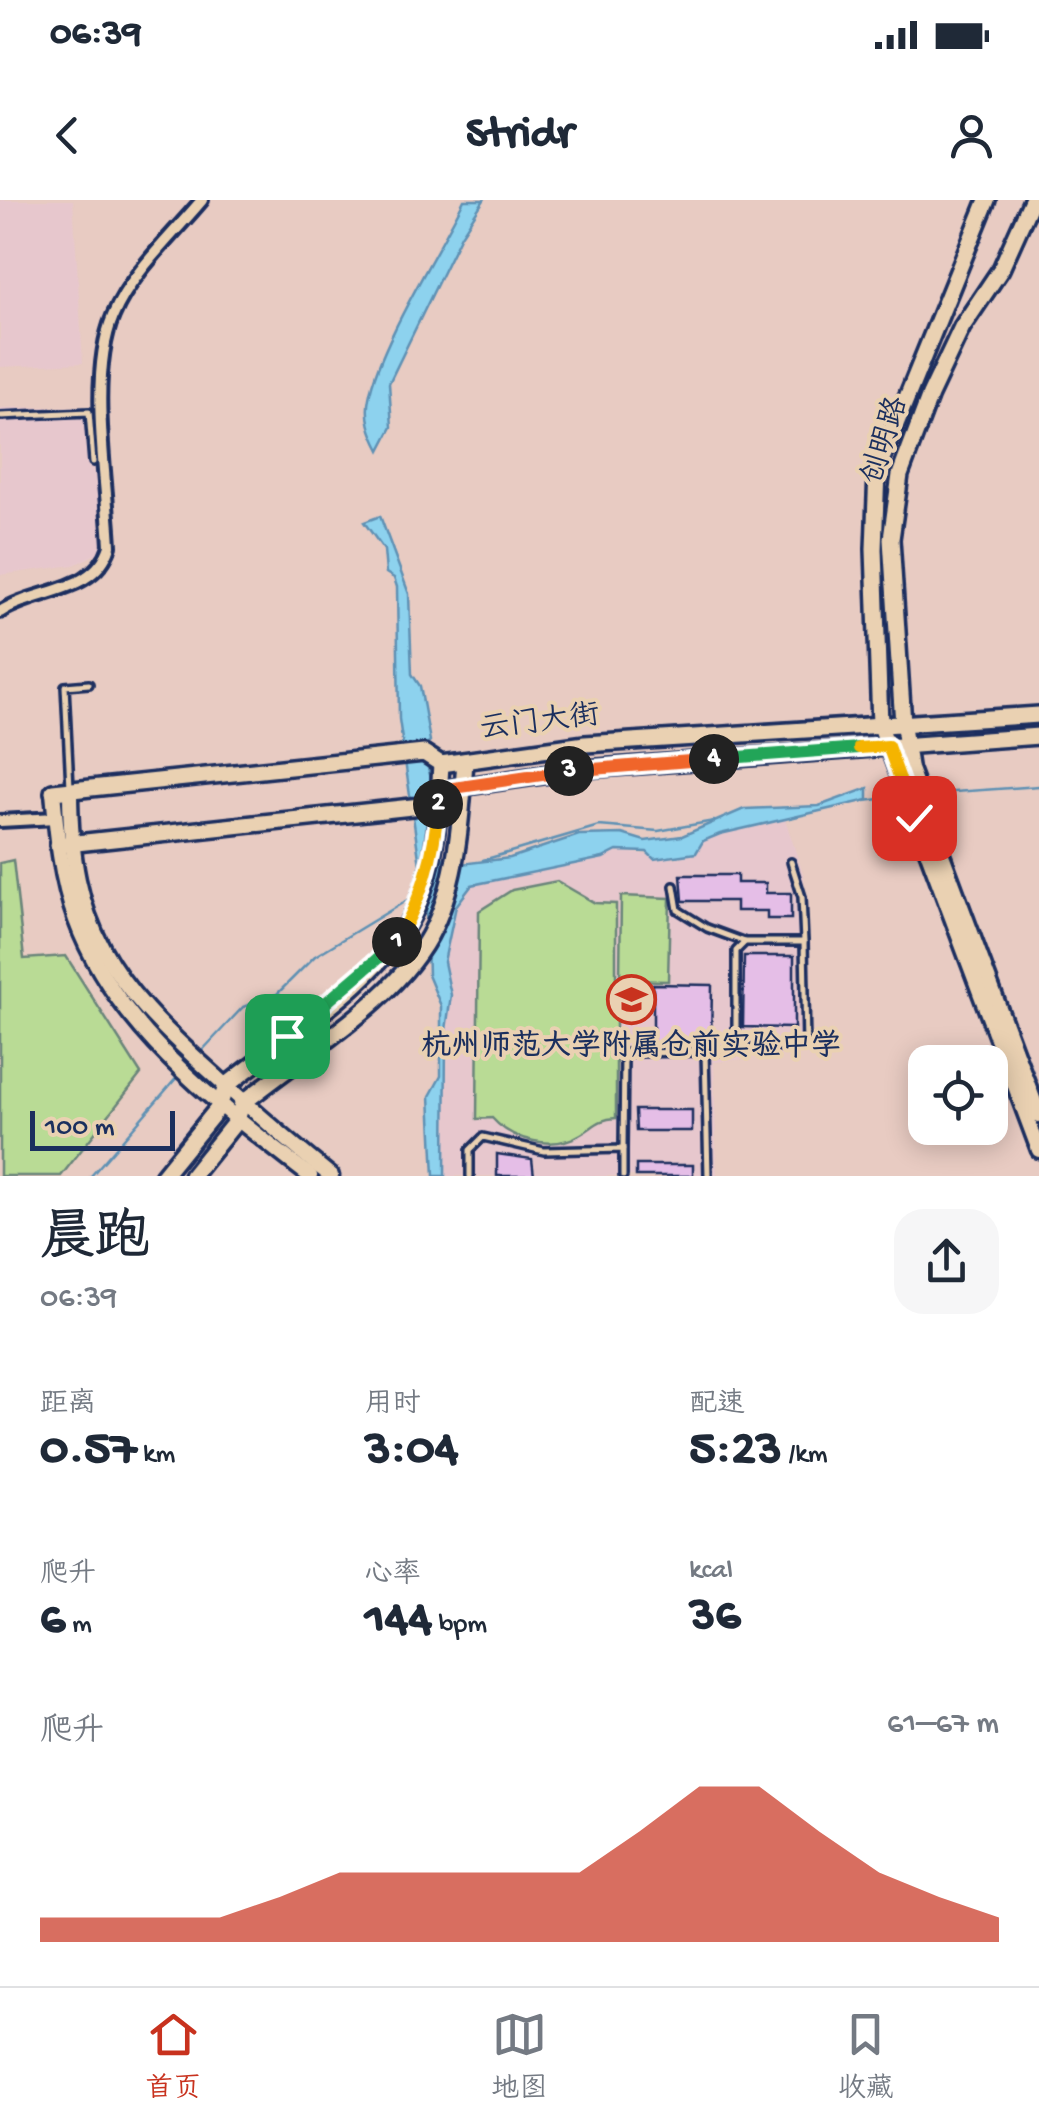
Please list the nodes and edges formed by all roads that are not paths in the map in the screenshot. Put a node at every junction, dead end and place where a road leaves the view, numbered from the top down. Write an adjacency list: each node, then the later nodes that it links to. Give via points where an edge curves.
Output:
1 (202, 200): 6 (street, via 112,316 102,381 110,546 105,562 80,582)
2 (987, 200): 10 (main road, 创明路, via 877,471)
3 (1032, 200): 9 (main road, 创明路, via 1001,269 962,327 900,475 891,539)
4 (0, 416): 5 (lane, via 88,412)
5 (93, 462)
6 (0, 612)
7 (90, 684): 17 (lane, via 65,686)
8 (1039, 715): 9 (main road, 云门大街)
9 (903, 724): 10 (main road, 云门大街); 12 (street)
10 (880, 725): 12 (street); 13 (main road, 云门大街, via 585,744)
11 (1039, 736): 12 (main road, 云门大街)
12 (896, 746): 15 (main road, 云门大街, via 616,766); 18 (street)
13 (465, 761): 14 (main road, 云门大街); 15 (main road)
14 (442, 764): 16 (main road); 17 (main road, 云门大街, via 424,753)
15 (463, 786): 16 (main road, 云门大街); 31 (main road, via 447,892 433,930 396,982)
16 (440, 790): 21 (main road, 云门大街, via 422,806); 29 (main road, via 417,908 383,958)
17 (62, 791): 19 (street); 21 (street)
18 (921, 817): 32 (street); 34 (street)
19 (56, 818): 20 (street); 21 (street)
20 (0, 821)
21 (64, 844): 26 (street, via 69,898 88,950 103,976)
22 (791, 862): 25 (lane, via 802,896)
23 (674, 886): 24 (lane, via 678,910 688,918)
24 (746, 942): 25 (lane); 27 (lane, via 736,950)
25 (804, 942): 27 (lane, via 806,1046)
26 (168, 1044): 29 (street); 30 (street)
27 (736, 1050): 28 (lane)
28 (705, 1052): 33 (lane, via 624,1054); 41 (lane)
29 (226, 1086): 30 (main road); 31 (street)
30 (216, 1104): 31 (street); 35 (main road)
31 (240, 1112): 36 (main road); 37 (street); 38 (street)
32 (1039, 1115)
33 (623, 1149): 39 (lane, via 544,1151 483,1137 470,1150); 40 (lane)
34 (1039, 1150)
35 (163, 1176)
36 (192, 1176)
37 (310, 1176)
38 (330, 1176)
39 (470, 1176)
40 (622, 1176)
41 (708, 1176)

